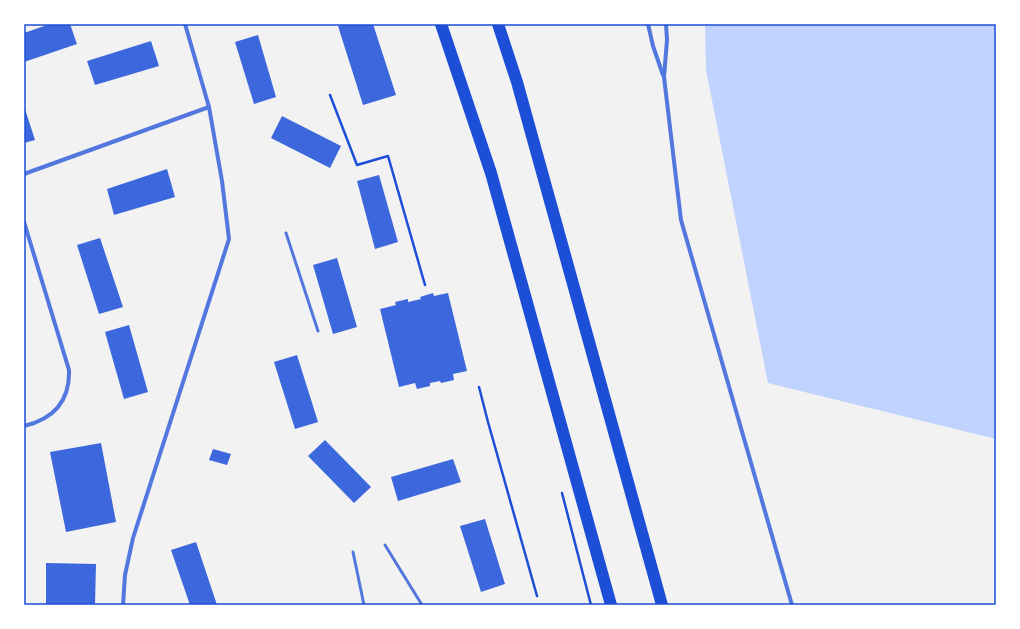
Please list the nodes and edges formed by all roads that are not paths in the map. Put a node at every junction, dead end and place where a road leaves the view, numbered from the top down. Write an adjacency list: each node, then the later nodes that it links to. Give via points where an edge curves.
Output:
1 (185, 24): 7 (street)
2 (441, 24): 18 (highway, via 491,173)
3 (498, 24): 19 (highway, via 517,82)
4 (648, 24): 6 (street)
5 (666, 24): 6 (street)
6 (664, 77): 20 (street, via 681,220)
7 (209, 107): 8 (street); 15 (street, via 229,239 133,538 125,575)
8 (24, 174)
9 (24, 222): 12 (street, via 69,370 70,382 66,396 52,414)
10 (286, 233): 11 (lane)
11 (318, 332)
12 (24, 426)
13 (386, 545): 17 (lane)
14 (353, 552): 16 (lane)
15 (123, 605)
16 (364, 605)
17 (422, 605)
18 (611, 605)
19 (662, 605)
20 (792, 605)

